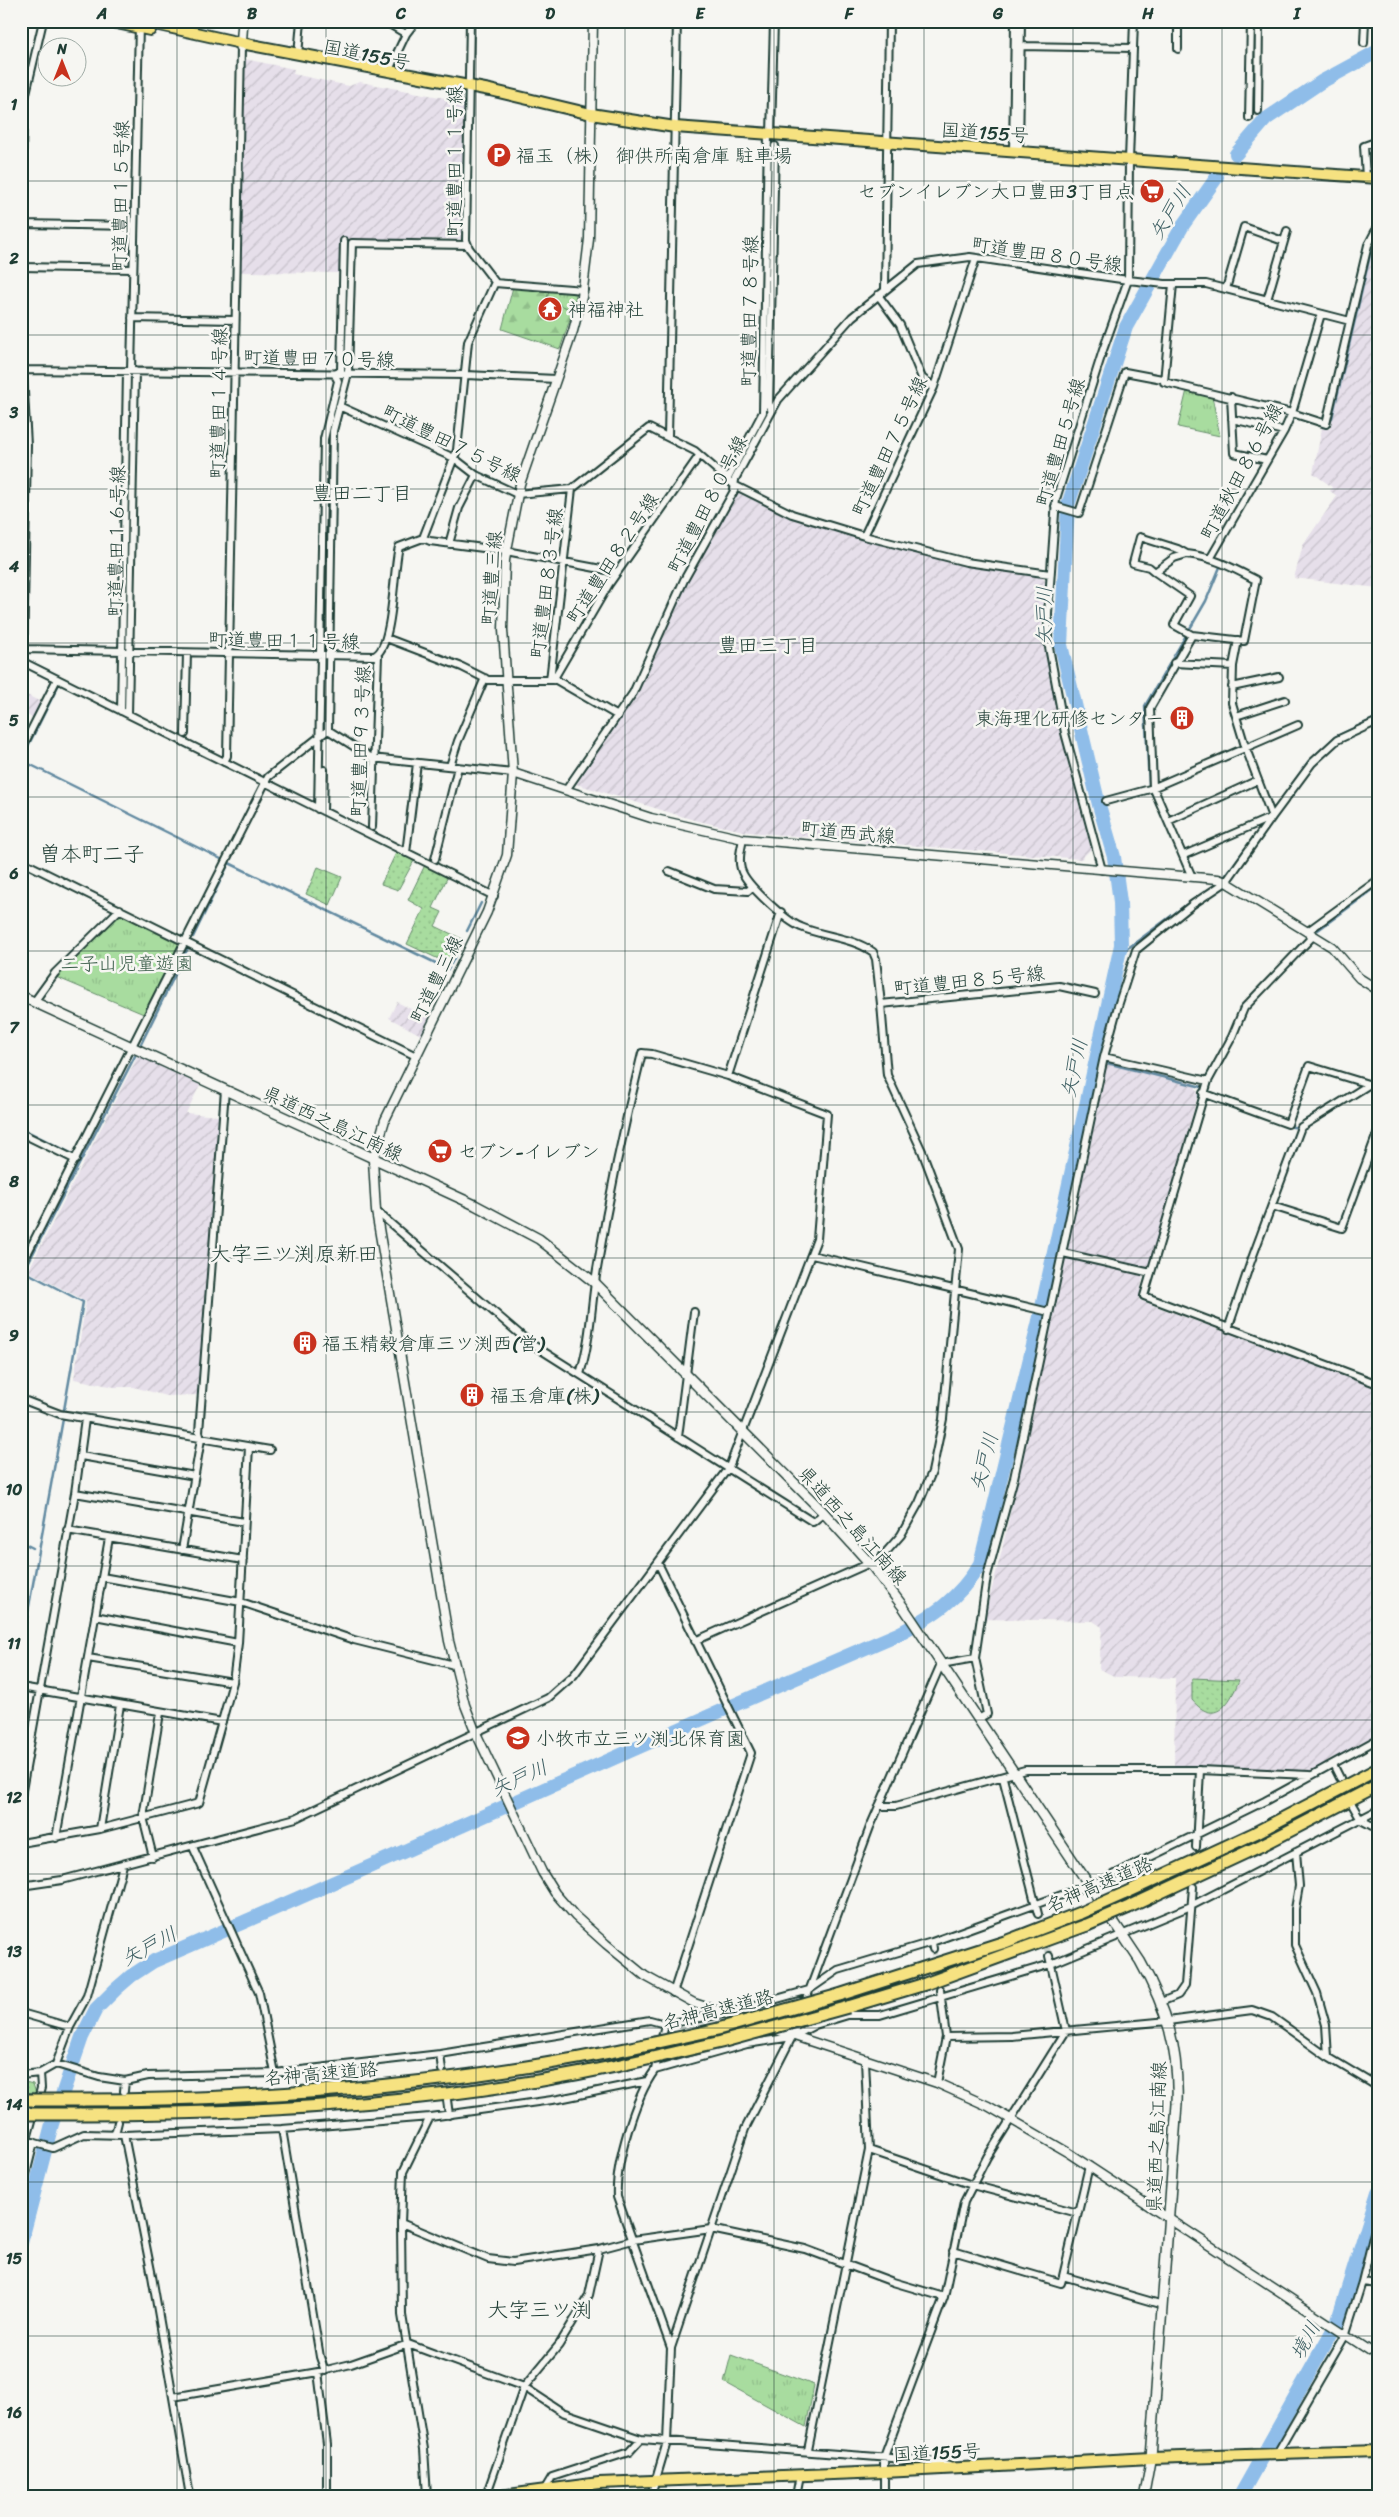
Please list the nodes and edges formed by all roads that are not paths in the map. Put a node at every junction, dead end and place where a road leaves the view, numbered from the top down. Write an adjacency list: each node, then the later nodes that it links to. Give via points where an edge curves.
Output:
1 (43, 21): 28 (street)
2 (107, 21): 19 (highway, 国道155号)
3 (243, 21): 22 (main road)
4 (301, 21): 26 (street)
5 (384, 21): 20 (street)
6 (416, 21): 20 (street)
7 (470, 21): 29 (street, 町道豊田１１号線)
8 (593, 21): 31 (street, 町道豊三線)
9 (677, 21): 33 (street)
10 (774, 21): 34 (street, 町道豊田７８号線)
11 (889, 21): 36 (street)
12 (1015, 21): 39 (street)
13 (1021, 21): 23 (street)
14 (1134, 21): 24 (street, 町道豊田５号線)
15 (1178, 21): 25 (street)
16 (1251, 21): 32 (street)
17 (1259, 21): 30 (street)
18 (1365, 21): 21 (street)
19 (140, 23): 22 (highway, 国道155号); 46 (street, 町道豊田１５号線)
20 (406, 34): 27 (street)
21 (1364, 43)
22 (241, 45): 26 (highway, 国道155号); 29 (highway, 国道155号); 65 (street, 町道豊田１４号線)
23 (1021, 46): 24 (street); 39 (street)
24 (1134, 48): 40 (street, 町道豊田５号線)
25 (1178, 49)
26 (298, 55): 27 (highway, 国道155号)
27 (388, 72): 29 (highway, 国道155号)
28 (24, 86): 37 (street)
29 (469, 90): 31 (highway, 国道155号); 51 (street, 町道豊田１１号線)
30 (1258, 111)
31 (590, 114): 33 (highway, 国道155号); 60 (street, 町道豊三線, via 589,239)
32 (1250, 118)
33 (675, 127): 34 (highway, 国道155号); 83 (street)
34 (770, 134): 36 (highway, 国道155号); 88 (street, 町道豊田７８号線, via 763,412)
35 (1378, 141): 41 (street, via 1364,146)
36 (886, 143): 39 (highway, 国道155号); 58 (street)
37 (22, 145): 43 (street)
38 (775, 146): 79 (street, via 769,406)
39 (1016, 152): 40 (highway, 国道155号)
40 (1129, 160): 41 (highway, 国道155号); 55 (street, 町道豊田５号線)
41 (1366, 177): 42 (highway, 国道155号)
42 (1378, 178)
43 (21, 208): 44 (street)
44 (21, 218)
45 (21, 224): 46 (street)
46 (134, 226): 54 (street, 町道豊田１５号線)
47 (1378, 226): 66 (street, via 1368,245)
48 (1287, 231): 50 (street)
49 (344, 241): 71 (street, via 341,370)
50 (1283, 241): 59 (street, via 1244,227); 62 (street)
51 (468, 245): 56 (street, 町道豊田１１号線); 72 (street, via 352,243)
52 (976, 258): 55 (street, 町道豊田８０号線); 58 (street, 町道豊田８０号線, via 918,264); 76 (street, 町道豊田７５号線)
53 (21, 267): 54 (street)
54 (133, 270): 64 (street, 町道豊田１５号線)
55 (1128, 280): 57 (street, 町道豊田８０号線); 92 (street, 町道豊田５号線)
56 (495, 283): 60 (street); 73 (street, via 469,339)
57 (1173, 284): 59 (street, 町道豊田８０号線, via 1206,284); 75 (street)
58 (885, 289): 61 (street, 町道豊田８０号線)
59 (1226, 289): 62 (street, 町道豊田８０号線)
60 (584, 290): 74 (street, 町道豊三線)
61 (878, 295): 76 (street, via 900,325 922,378); 79 (street, 町道豊田８０号線, via 844,324)
62 (1267, 300): 63 (street, 町道豊田８０号線)
63 (1321, 314): 66 (street, 町道豊田８０号線); 80 (street, 町道秋田８６号線)
64 (132, 318): 65 (street); 69 (street, 町道豊田１５号線)
65 (235, 320): 70 (street, 町道豊田１４号線)
66 (1350, 322): 80 (street, via 1326,424)
67 (21, 338): 68 (street)
68 (22, 370): 69 (street, 町道豊田７０号線); 106 (street, via 27,445)
69 (131, 371): 70 (street, 町道豊田７０号線); 107 (street, 町道豊田１５号線)
70 (234, 372): 71 (street, 町道豊田７０号線); 109 (street, 町道豊田１４号線)
71 (338, 373): 72 (street, 町道豊田７０号線); 110 (street, via 335,375 338,381 324,439)
72 (348, 373): 73 (street, 町道豊田７０号線); 78 (street)
73 (466, 375): 74 (street, 町道豊田７０号線); 85 (street, via 458,450)
74 (556, 380): 91 (street, 町道豊三線)
75 (1162, 380): 77 (street); 92 (street, via 1125,372 1079,513)
76 (934, 387): 93 (street, 町道豊田７５号線)
77 (1231, 397): 80 (street); 81 (street)
78 (339, 406): 85 (street, 町道豊田７５号線); 110 (street, via 333,431)
79 (772, 411): 89 (street, 町道豊田８０号線)
80 (1292, 413): 82 (street, 町道秋田８６号線)
81 (1232, 419): 82 (street); 86 (street, via 1234,453)
82 (1284, 431): 86 (street, 町道秋田８６号線)
83 (668, 436): 84 (street, 町道豊田７５号線); 90 (street, 町道豊田７５号線, via 649,428)
84 (699, 456): 88 (street, 町道豊田７５号線); 101 (street, 町道豊田８２号線)
85 (454, 458): 87 (street, 町道豊田７５号線); 94 (street)
86 (1267, 460): 98 (street, 町道秋田８６号線)
87 (476, 475): 91 (street, 町道豊田７５号線); 95 (street, via 459,508)
88 (728, 480): 89 (street, 町道豊田７５号線)
89 (734, 486): 93 (street, 町道豊田７５号線, via 792,514); 123 (street, 町道豊田８０号線, via 684,580 636,688)
90 (572, 489): 91 (street, 町道豊田７５号線); 99 (street, 町道豊田８３号線)
91 (517, 494): 96 (street, 町道豊三線)
92 (1055, 506): 102 (street, 町道豊田５号線)
93 (864, 536): 102 (street, via 966,562)
94 (423, 538): 95 (street); 104 (street, 町道豊田１１号線, via 399,547 394,564)
95 (449, 544): 96 (street)
96 (506, 551): 99 (street); 119 (street, 町道豊三線, via 503,613)
97 (1186, 553): 98 (street); 100 (street); 100 (street, via 1140,537 1133,563)
98 (1211, 558): 105 (street, via 1256,580 1244,641)
99 (565, 562): 101 (street); 118 (street, 町道豊田８３号線)
100 (1154, 571): 103 (street, via 1190,596 1174,625)
101 (617, 572): 118 (street, 町道豊田８２号線)
102 (1050, 574): 151 (street, 町道豊田５号線, via 1048,636 1056,688 1068,749)
103 (1192, 635): 105 (street); 113 (street)
104 (386, 638): 111 (street, 町道豊田１１号線); 116 (street)
105 (1238, 640): 114 (street)
106 (23, 650): 107 (street, 町道豊田１１号線); 112 (street)
107 (126, 652): 108 (street, 町道豊田１１号線); 122 (street, 町道豊田１５号線)
108 (187, 653): 109 (street, 町道豊田１１号線); 128 (street)
109 (228, 654): 110 (street, 町道豊田１１号線); 132 (street, 町道豊田１４号線)
110 (323, 655): 111 (street, 町道豊田１１号線); 127 (street)
111 (378, 655): 131 (street, 町道豊田９３号線)
112 (22, 661): 117 (street)
113 (1174, 664): 114 (street); 139 (street, via 1150,708)
114 (1233, 666): 120 (street)
115 (1280, 677): 120 (street)
116 (485, 678): 119 (street); 134 (street)
117 (57, 679): 122 (street); 130 (street)
118 (551, 680): 119 (street); 123 (street)
119 (507, 681): 136 (street, 町道豊三線)
120 (1232, 687): 124 (street)
121 (1285, 700): 124 (street)
122 (124, 711): 132 (street)
123 (618, 716): 140 (street, 町道豊田８０号線)
124 (1236, 716): 129 (street)
125 (1378, 721): 143 (street, via 1337,740 1312,763)
126 (1298, 726): 129 (street)
127 (324, 733): 131 (street); 138 (street); 142 (street)
128 (185, 734)
129 (1245, 746): 137 (street); 139 (street)
130 (21, 750)
131 (375, 758): 133 (street); 145 (street, 町道豊田９３号線)
132 (225, 761): 138 (street)
133 (417, 763): 134 (street); 147 (street)
134 (450, 766): 135 (street)
135 (458, 767): 136 (street); 149 (street)
136 (513, 773): 140 (street, 町道西武線); 157 (street, 町道豊三線, via 508,847)
137 (1258, 780): 143 (street); 144 (street)
138 (265, 781): 142 (street); 161 (street)
139 (1151, 788): 141 (street); 144 (street)
140 (566, 790): 146 (street, 町道西武線, via 650,818)
141 (1106, 801)
142 (321, 809): 147 (street)
143 (1272, 817): 148 (street); 155 (street)
144 (1168, 821): 148 (street)
145 (372, 827)
146 (743, 839): 151 (street, 町道西武線); 156 (street, 町道豊田８５号線, via 740,868)
147 (406, 851): 157 (street)
148 (1184, 855): 153 (street)
149 (436, 859)
150 (21, 861): 158 (street)
151 (1102, 870): 153 (street, 町道西武線)
152 (669, 871): 156 (street, via 714,889 748,892)
153 (1190, 876): 155 (street, 町道西武線)
154 (1378, 880): 160 (street)
155 (1226, 882): 160 (street); 169 (street, via 1136,950)
156 (751, 888): 159 (street, 町道豊田８５号線)
157 (494, 896): 168 (street, 町道豊三線)
158 (120, 908): 161 (street); 165 (street, via 55,973)
159 (781, 912): 166 (street, 町道豊田８５号線, via 798,926 873,952); 170 (street)
160 (1311, 933): 162 (street, via 1332,947 1360,978); 172 (street, via 1244,1008 1232,1038)
161 (186, 941): 167 (street); 168 (street)
162 (1378, 990)
163 (1095, 994): 166 (street, 町道豊田８５号線, via 1059,986)
164 (21, 996): 165 (main road, 県道西之島江南線)
165 (34, 1002): 167 (main road, 県道西之島江南線)
166 (881, 1004): 188 (street, via 887,1075 957,1238)
167 (133, 1048): 175 (main road, 県道西之島江南線); 179 (street)
168 (416, 1056): 180 (street, 町道豊三線, via 385,1120)
169 (1104, 1057): 172 (street); 183 (street)
170 (728, 1076): 184 (street, via 828,1116 817,1240); 187 (street, via 642,1053 618,1148)
171 (1378, 1080): 173 (street)
172 (1208, 1081): 176 (street)
173 (1369, 1084): 174 (street); 176 (street, via 1309,1066 1288,1124); 181 (street, via 1301,1127)
174 (1378, 1087)
175 (225, 1090): 180 (main road, 県道西之島江南線); 199 (street, via 198,1432)
176 (1203, 1093): 186 (street)
177 (1378, 1131): 181 (street, via 1342,1228)
178 (21, 1133): 179 (street)
179 (76, 1160): 185 (street)
180 (373, 1160): 182 (street); 187 (main road, 県道西之島江南線, via 508,1221 562,1255)
181 (1272, 1206): 191 (street)
182 (376, 1211): 192 (street, via 530,1343); 223 (street)
183 (1063, 1254): 186 (street); 189 (street)
184 (812, 1255): 188 (street); 197 (street)
185 (21, 1266)
186 (1151, 1273): 191 (street, via 1144,1296)
187 (595, 1283): 192 (street, via 587,1350); 193 (main road, 県道西之島江南線)
188 (956, 1290): 189 (street); 214 (street, via 943,1419 932,1472 901,1535)
189 (1048, 1311): 221 (street, via 1014,1478 987,1576)
190 (694, 1312): 193 (street)
191 (1228, 1329): 194 (street)
192 (580, 1374): 198 (street)
193 (687, 1376): 197 (main road, 県道西之島江南線); 198 (street)
194 (1378, 1384)
195 (21, 1399): 196 (street, via 60,1414)
196 (85, 1419): 199 (street); 202 (street)
197 (744, 1432): 203 (street); 207 (main road, 県道西之島江南線)
198 (678, 1437): 203 (street)
199 (201, 1439): 200 (street); 204 (street)
200 (249, 1447): 201 (street); 208 (street)
201 (270, 1450)
202 (81, 1456): 204 (street); 205 (street)
203 (729, 1468): 207 (street, via 813,1522); 213 (street)
204 (195, 1476): 206 (street)
205 (75, 1493): 206 (street); 209 (street)
206 (189, 1512): 208 (street); 211 (street)
207 (824, 1513): 214 (main road, 県道西之島江南線)
208 (244, 1522): 212 (street)
209 (68, 1530): 210 (street); 226 (street)
210 (109, 1538): 211 (street); 215 (street)
211 (182, 1550): 212 (street)
212 (243, 1560): 216 (street)
213 (658, 1563): 218 (street); 232 (street, via 574,1675 548,1698)
214 (872, 1565): 218 (street); 222 (main road, 県道西之島江南線)
215 (102, 1577): 216 (street); 217 (street)
216 (240, 1602): 219 (street); 223 (street, via 354,1640)
217 (95, 1616): 219 (street); 220 (street)
218 (696, 1641): 271 (street, via 751,1753)
219 (238, 1642): 224 (street)
220 (88, 1658): 224 (street); 227 (street)
221 (975, 1658): 222 (street); 230 (street, via 987,1714)
222 (941, 1664): 230 (main road, 県道西之島江南線); 243 (street)
223 (454, 1665): 232 (street)
224 (233, 1682): 231 (street)
225 (21, 1687): 226 (street)
226 (40, 1690): 227 (street); 242 (street)
227 (81, 1697): 228 (street); 251 (street)
228 (120, 1705): 229 (street); 248 (street)
229 (160, 1713): 231 (street); 246 (street)
230 (978, 1718): 237 (main road, 県道西之島江南線)
231 (222, 1722): 246 (street, via 199,1803)
232 (476, 1733): 253 (street, via 296,1818); 271 (street, via 510,1808 556,1893 575,1916 606,1944 645,1976)
233 (1378, 1739): 234 (street)
234 (1333, 1764): 238 (street); 240 (street)
235 (1378, 1769): 296 (highway, 名神高速道路, bridge, via 1255,1833 1080,1913 1005,1942 839,1995 718,2029 553,2063 379,2086 259,2096)
236 (1200, 1770): 237 (street, via 1025,1770); 238 (street); 250 (street)
237 (1015, 1774): 239 (street); 258 (main road, 県道西之島江南線)
238 (1310, 1775): 250 (street)
239 (1003, 1778): 243 (street, via 896,1806); 261 (street)
240 (1340, 1778)
241 (1378, 1785): 298 (highway, 名神高速道路, bridge, via 1262,1845 1087,1925 954,1974 848,2008 721,2042 556,2077 381,2100 260,2109)
242 (21, 1796)
243 (879, 1806): 269 (street)
244 (1353, 1806): 247 (street)
245 (1378, 1810): 247 (street)
246 (143, 1818): 248 (street); 256 (street)
247 (1361, 1820): 249 (street); 255 (street)
248 (100, 1829): 251 (street)
249 (1378, 1829)
250 (1196, 1835): 254 (street); 258 (street)
251 (56, 1838): 252 (street)
252 (21, 1843)
253 (193, 1847): 256 (street); 289 (street, via 259,1993)
254 (1196, 1847)
255 (1296, 1852): 262 (street); 283 (street, via 1295,1945 1317,1992 1326,2025)
256 (153, 1857): 257 (street)
257 (123, 1865): 259 (street); 278 (street, via 87,1996)
258 (1089, 1885): 261 (street); 264 (main road, 県道西之島江南線)
259 (21, 1886)
260 (1193, 1887): 262 (street)
261 (1035, 1905): 263 (street); 265 (street)
262 (1191, 1906): 264 (street); 273 (street, via 1185,1985 1178,1995)
263 (1038, 1914)
264 (1122, 1936): 268 (street); 273 (main road, 県道西之島江南線)
265 (932, 1942): 266 (street); 269 (street, via 838,1970)
266 (933, 1949)
267 (1049, 1956): 268 (street)
268 (1051, 1964): 272 (street); 279 (street)
269 (809, 1990): 275 (street); 280 (street)
270 (940, 1990): 272 (street)
271 (673, 1993): 275 (street)
272 (941, 1998): 280 (street, via 880,2015 848,2015); 281 (street)
273 (1162, 2002): 276 (main road, 県道西之島江南線)
274 (21, 2013): 278 (street)
275 (723, 2014): 277 (street); 280 (street)
276 (1168, 2021): 279 (street); 283 (street, via 1252,2010 1289,2027); 313 (main road, 県道西之島江南線, via 1178,2080)
277 (665, 2024): 282 (street, via 650,2020); 287 (street)
278 (70, 2027): 285 (street)
279 (1066, 2031): 281 (street); 301 (street)
280 (792, 2037): 284 (street); 287 (street, via 747,2044); 315 (street, via 745,2129)
281 (946, 2037): 293 (street)
282 (440, 2054): 286 (street); 289 (street)
283 (1328, 2057): 294 (street)
284 (865, 2060): 293 (street); 308 (street)
285 (57, 2065): 288 (street); 291 (street)
286 (442, 2070)
287 (655, 2070): 292 (street)
288 (40, 2073): 290 (street); 306 (street, via 41,2088)
289 (275, 2073): 291 (street, via 148,2076)
290 (21, 2075)
291 (125, 2081): 295 (street)
292 (647, 2081): 299 (street, via 559,2099); 317 (street, via 621,2155 616,2183 617,2198)
293 (937, 2083): 301 (street)
294 (1378, 2087)
295 (124, 2091)
296 (21, 2100)
297 (447, 2100): 299 (street)
298 (26, 2114)
299 (449, 2115): 300 (street)
300 (430, 2117): 303 (street); 314 (street, via 403,2172)
301 (1011, 2118): 309 (street); 310 (street)
302 (118, 2122): 304 (street)
303 (282, 2129): 305 (street); 330 (street)
304 (115, 2134): 305 (street); 307 (street, via 84,2134 53,2148)
305 (124, 2135): 332 (street)
306 (24, 2139): 307 (street)
307 (35, 2143): 311 (street)
308 (869, 2150): 310 (street); 320 (street)
309 (1089, 2166): 312 (street); 313 (street)
310 (972, 2185): 312 (street); 319 (street, via 964,2202)
311 (21, 2194)
312 (1078, 2213): 321 (street)
313 (1170, 2220): 325 (main road, 県道西之島江南線); 326 (street)
314 (401, 2223): 318 (street, via 488,2259 513,2262); 327 (street, via 402,2315)
315 (712, 2229): 317 (street); 320 (street, via 805,2249); 328 (street)
316 (1378, 2234): 322 (street, via 1374,2233)
317 (633, 2240): 318 (street); 328 (street)
318 (599, 2249): 331 (street, via 589,2295 559,2345)
319 (953, 2251): 321 (street, via 1061,2282); 324 (street)
320 (846, 2263): 324 (street, via 893,2282); 335 (street)
321 (1063, 2276): 325 (street)
322 (1362, 2282): 323 (street); 326 (street)
323 (1378, 2284)
324 (944, 2297): 338 (street)
325 (1162, 2305): 339 (main road, 県道西之島江南線)
326 (1343, 2335): 329 (street); 337 (street)
327 (408, 2344): 330 (street); 331 (street); 347 (street, via 424,2449)
328 (671, 2348): 334 (street)
329 (1378, 2356)
330 (321, 2371): 332 (street); 346 (street)
331 (524, 2387): 333 (street, via 562,2412); 348 (street)
332 (173, 2396): 345 (street)
333 (641, 2439): 334 (street); 344 (street, via 629,2452 552,2477)
334 (667, 2442): 335 (street); 343 (street)
335 (808, 2450): 338 (street)
336 (1378, 2451): 337 (highway, 国道155号)
337 (1276, 2455): 339 (highway, 国道155号)
338 (884, 2457): 340 (street, via 930,2461); 341 (street)
339 (1151, 2458): 340 (highway, 国道155号); 353 (street)
340 (958, 2469): 341 (highway, 国道155号)
341 (884, 2472): 342 (highway, 国道155号); 352 (street)
342 (800, 2475): 343 (highway, 国道155号); 351 (street)
343 (657, 2480): 344 (highway, 国道155号, via 599,2483); 350 (street)
344 (542, 2493): 349 (highway, 国道155号)
345 (193, 2495)
346 (327, 2496)
347 (427, 2496)
348 (486, 2496)
349 (500, 2496)
350 (651, 2496)
351 (796, 2496)
352 (884, 2496)
353 (1144, 2496)

